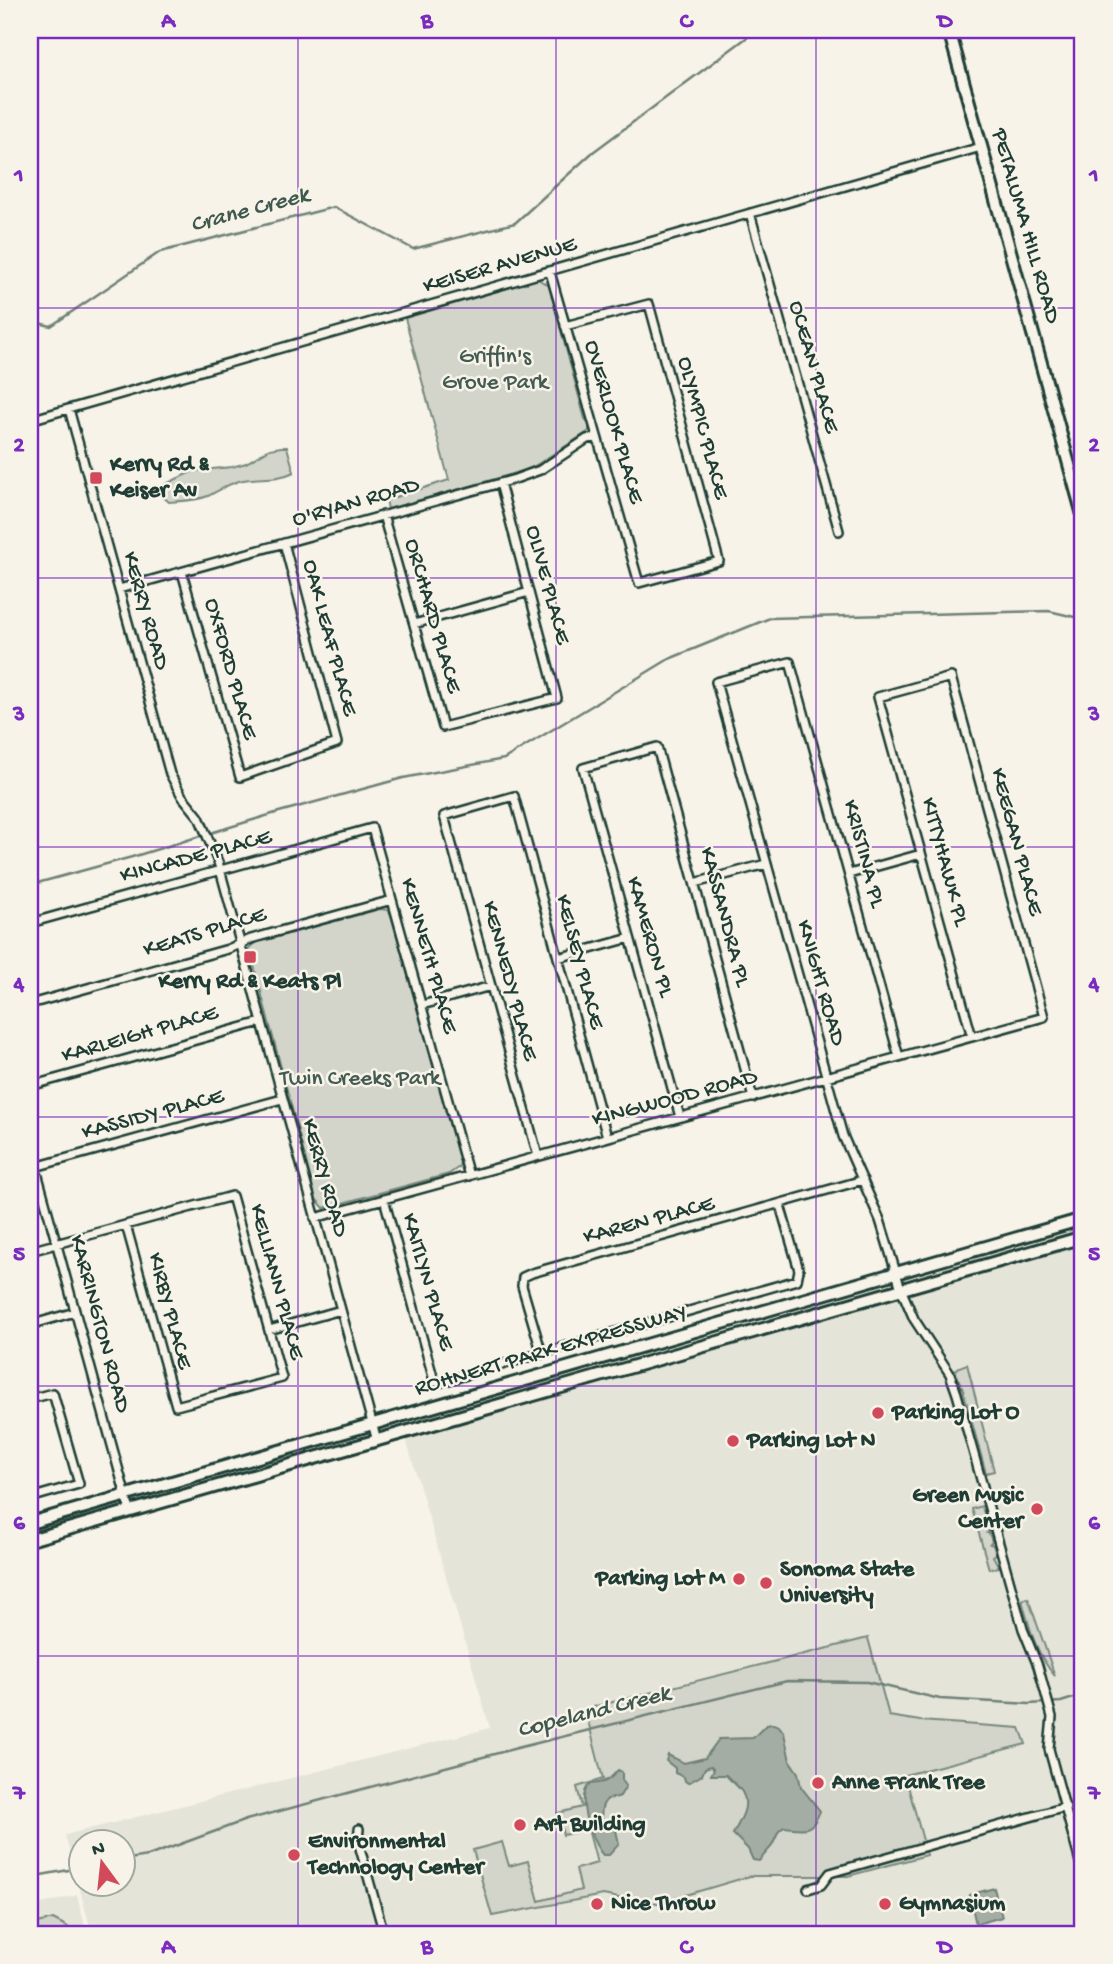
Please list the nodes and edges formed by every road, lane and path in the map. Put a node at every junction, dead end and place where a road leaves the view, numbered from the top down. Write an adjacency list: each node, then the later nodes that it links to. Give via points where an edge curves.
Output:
1 (950, 33): 2 (main road, PETALUMA HILL ROAD)
2 (981, 147): 3 (street, KEISER AVENUE); 11 (main road, PETALUMA HILL ROAD)
3 (750, 214): 4 (street, KEISER AVENUE); 12 (street, OCEAN PLACE)
4 (550, 272): 5 (street, OVERLOOK PLACE); 6 (street, KEISER AVENUE)
5 (565, 326): 8 (street, OVERLOOK PLACE); 15 (street, OLYMPIC PLACE, via 649,304 719,561)
6 (69, 409): 7 (street, KEISER AVENUE); 16 (street, KERRY ROAD)
7 (30, 420)
8 (597, 437): 9 (street, O'RYAN ROAD, via 540,470); 15 (street, OVERLOOK PLACE)
9 (500, 483): 10 (street, O'RYAN ROAD); 17 (street, OLIVE PLACE)
10 (383, 515): 13 (street, O'RYAN ROAD); 18 (street, ORCHARD PLACE)
11 (1083, 515)
12 (839, 531)
13 (284, 543): 14 (street, O'RYAN ROAD); 23 (street, OAK LEAF PLACE, via 337,743)
14 (182, 572): 16 (street, O'RYAN ROAD); 23 (street, OXFORD PLACE)
15 (639, 583)
16 (119, 589): 28 (street, KERRY ROAD, via 170,774 200,817)
17 (529, 592): 18 (street); 21 (street, OLIVE PLACE, via 557,698)
18 (414, 624): 21 (street, ORCHARD PLACE)
19 (790, 662): 27 (street, KNIGHT ROAD, via 716,682); 29 (street, KRISTINA PL)
20 (878, 697): 26 (street, KITTYHAWK PL); 39 (street, KEEGAN PLACE, via 951,677)
21 (443, 727)
22 (657, 747): 30 (street, KASSANDRA PL); 33 (street, KAMERON PL, via 583,768)
23 (240, 777)
24 (444, 816): 35 (street, KELSEY PLACE, via 514,796); 36 (street, KENNEDY PLACE)
25 (372, 828): 28 (street, KINCADE PLACE); 31 (street, KENNETH PLACE)
26 (922, 854): 29 (street); 41 (street, KITTYHAWK PL)
27 (766, 864): 30 (street); 43 (street, KNIGHT ROAD)
28 (220, 870): 32 (street, KINCADE PLACE); 34 (street, KERRY ROAD)
29 (849, 874): 42 (street, KRISTINA PL)
30 (695, 883): 45 (street, KASSANDRA PL)
31 (392, 900): 34 (street, KEATS PLACE); 38 (street, KENNETH PLACE)
32 (30, 923)
33 (630, 938): 35 (street); 47 (street, KAMERON PL)
34 (240, 944): 37 (street, KEATS PLACE); 40 (street, KERRY ROAD)
35 (558, 958): 48 (street, KELSEY PLACE)
36 (491, 986): 38 (street); 50 (street, KENNEDY PLACE)
37 (30, 1004)
38 (422, 1005): 52 (street, KENNETH PLACE)
39 (1045, 1017): 41 (street, KINGWOOD ROAD)
40 (261, 1022): 44 (street, KARLEIGH PLACE); 46 (street, KERRY ROAD)
41 (972, 1037): 42 (street, KINGWOOD ROAD)
42 (899, 1057): 43 (street, KINGWOOD ROAD)
43 (826, 1078): 45 (street, KINGWOOD ROAD); 53 (street, KNIGHT ROAD)
44 (30, 1086)
45 (753, 1098): 47 (street, KINGWOOD ROAD)
46 (282, 1099): 51 (street, KASSIDY PLACE); 56 (street, KERRY ROAD)
47 (680, 1117): 48 (street, KINGWOOD ROAD)
48 (607, 1137): 50 (street, KINGWOOD ROAD)
49 (30, 1147): 51 (street, KARRINGTON ROAD)
50 (538, 1156): 52 (street, KINGWOOD ROAD)
51 (35, 1167): 60 (street, KARRINGTON ROAD)
52 (469, 1176): 54 (street, KINGWOOD ROAD)
53 (863, 1180): 55 (street, KAREN PLACE); 62 (street, KNIGHT ROAD)
54 (384, 1199): 56 (street, KINGWOOD ROAD); 68 (street, KAITLYN PLACE, via 435,1384)
55 (780, 1205): 68 (street, KAITLYN PLACE, via 799,1270 797,1280); 68 (street, KAREN PLACE, via 523,1277)
56 (315, 1218): 64 (street, KERRY ROAD)
57 (1083, 1219): 62 (main road, ROHNERT PARK EXPRESSWAY)
58 (126, 1225): 60 (street); 67 (street, KELLIANN PLACE, via 232,1196); 69 (street, KIRBY PLACE, via 176,1406)
59 (1083, 1237): 63 (main road, ROHNERT PARK EXPRESSWAY)
60 (57, 1243): 61 (street); 65 (street, KARRINGTON ROAD)
61 (30, 1251)
62 (897, 1274): 63 (street, KNIGHT ROAD); 71 (main road, ROHNERT PARK EXPRESSWAY)
63 (901, 1289): 72 (main road, ROHNERT PARK EXPRESSWAY); 78 (street, KNIGHT ROAD, via 921,1334 945,1367 957,1394 1052,1717 1049,1749)
64 (341, 1310): 67 (street); 71 (street, KERRY ROAD)
65 (75, 1312): 66 (street); 73 (street, KARRINGTON ROAD)
66 (30, 1325)
67 (269, 1330): 69 (street, KELLIANN PLACE)
68 (542, 1354)
69 (282, 1378)
70 (30, 1399): 74 (street, via 53,1393 79,1484)
71 (372, 1425): 72 (street, KERRY ROAD); 73 (main road, ROHNERT PARK EXPRESSWAY)
72 (377, 1441): 75 (main road, ROHNERT PARK EXPRESSWAY)
73 (126, 1495): 75 (street, KARRINGTON ROAD); 76 (main road, ROHNERT PARK EXPRESSWAY)
74 (30, 1497)
75 (130, 1511): 77 (main road, ROHNERT PARK EXPRESSWAY)
76 (30, 1523)
77 (30, 1540)
78 (1066, 1807): 80 (street, KNIGHT ROAD); 82 (street, via 830,1873 821,1885)
79 (359, 1829): 83 (street, via 358,1841)
80 (1081, 1852): 81 (street, KNIGHT ROAD)
81 (1083, 1873)
82 (807, 1889)
83 (384, 1934)

